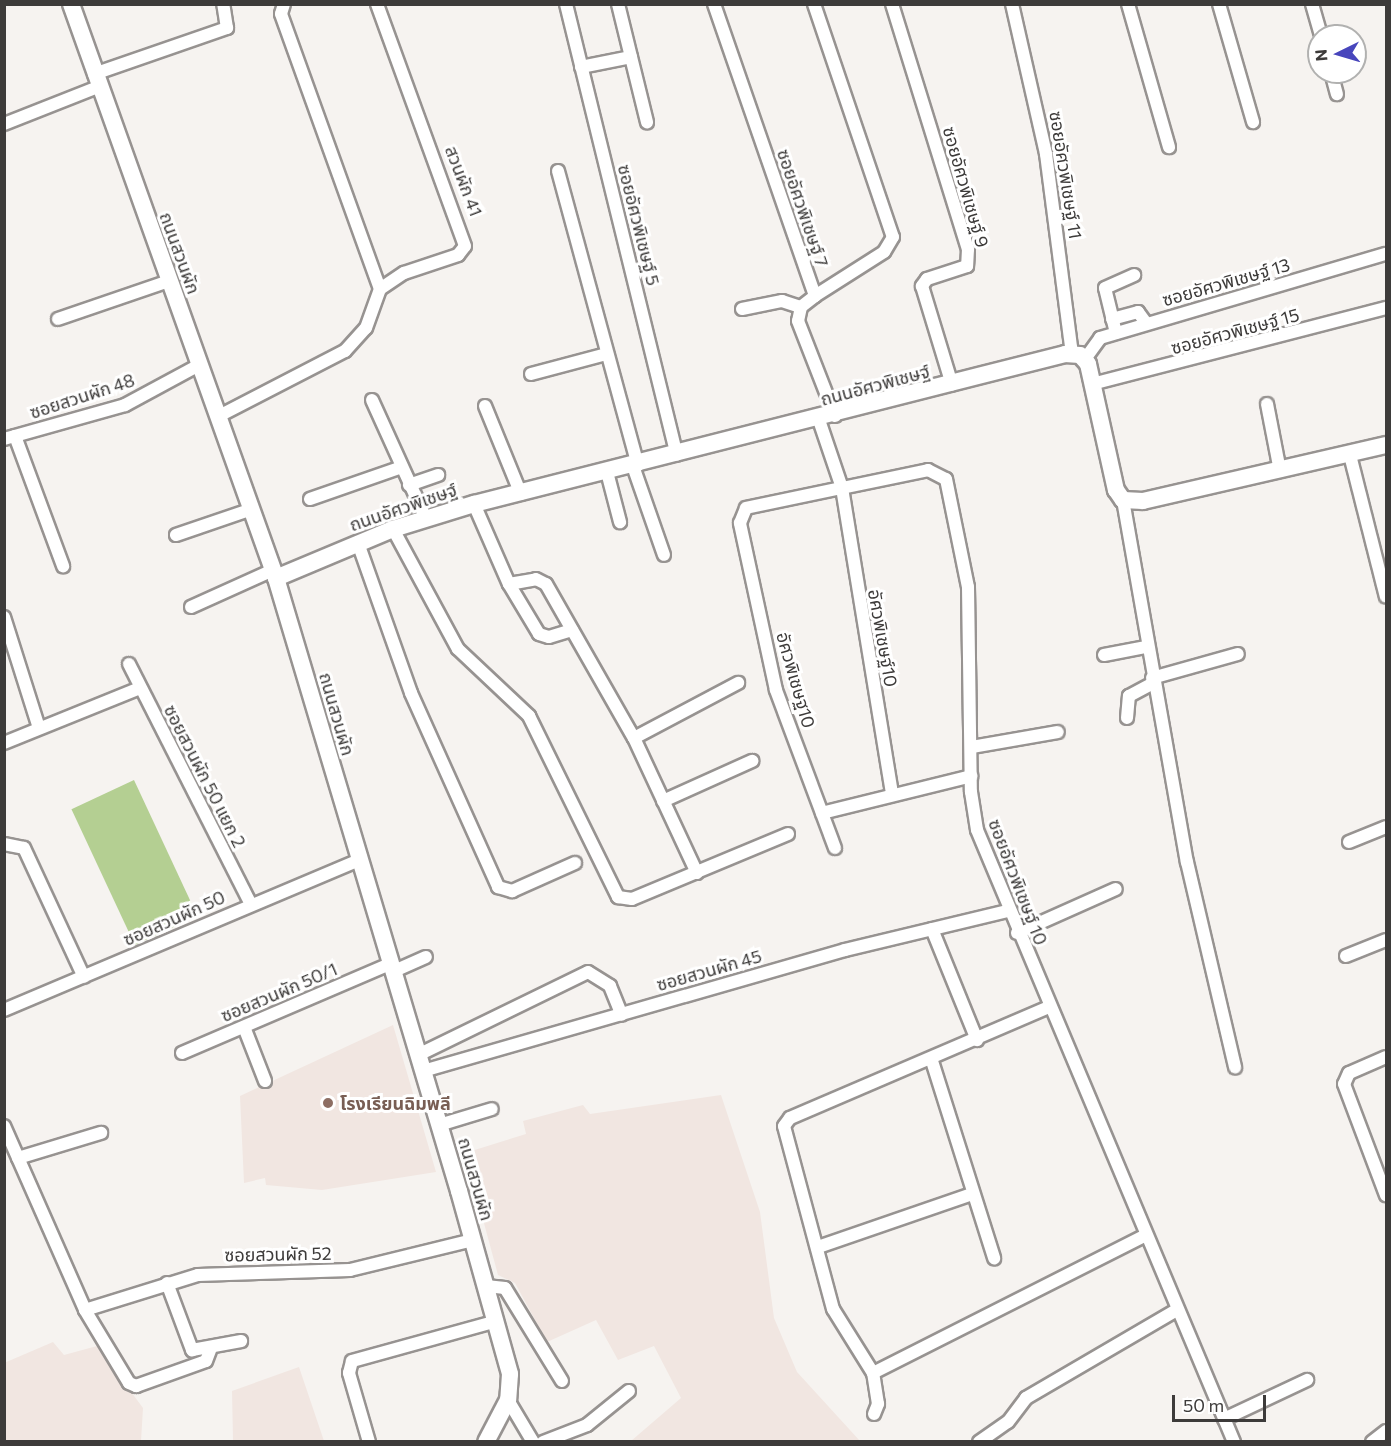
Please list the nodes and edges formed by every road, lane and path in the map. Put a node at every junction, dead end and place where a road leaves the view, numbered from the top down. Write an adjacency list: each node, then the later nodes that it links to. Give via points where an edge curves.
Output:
1 (71, 4): 17 (street, ถนนสวนผัก)
2 (223, 4): 17 (street, via 227,28)
3 (284, 4): 28 (street, via 281,14)
4 (376, 4): 28 (street, สวนผัก 41, via 466,240 458,255 404,273)
5 (566, 4): 16 (street, ซอยอัศวพิเชษฐ์ 5)
6 (618, 4): 15 (street)
7 (714, 4): 29 (street, ซอยอัศวพิเชษฐ์ 7)
8 (814, 4): 29 (street, via 893,237 884,252)
9 (891, 4): 42 (street, ซอยอัศวพิเชษฐ์ 9, via 968,249 967,266 927,279 922,286)
10 (1012, 4): 38 (street, ซอยอัศวพิเชษฐ์ 11, via 1046,154)
11 (1128, 4): 23 (street)
12 (1219, 4): 21 (street)
13 (1312, 4): 14 (street)
14 (1318, 24)
15 (630, 57): 16 (street); 20 (street)
16 (581, 67): 51 (street, ซอยอัศวพิเชษฐ์ 5)
17 (96, 81): 22 (street); 27 (street, ถนนสวนผัก)
18 (1334, 84): 19 (street)
19 (1337, 94)
20 (646, 122)
21 (1253, 122)
22 (4, 124)
23 (1169, 147)
24 (558, 171): 37 (street)
25 (1386, 254): 35 (street, ซอยอัศวพิเชษฐ์ 13)
26 (1134, 275): 34 (street, via 1105,288)
27 (169, 281): 33 (street); 39 (street, ถนนสวนผัก)
28 (380, 289): 46 (street, via 366,328 345,351)
29 (815, 296): 30 (street, ซอยอัศวพิเชษฐ์ 7)
30 (801, 306): 31 (street, via 782,301); 47 (street, via 798,321)
31 (742, 309)
32 (1386, 309): 41 (street, ซอยอัศวพิเชษฐ์ 15)
33 (58, 319)
34 (1112, 319): 35 (street, via 1138,312); 36 (street)
35 (1146, 323): 36 (street, ซอยอัศวพิเชษฐ์ 13)
36 (1116, 333): 38 (street, ซอยอัศวพิเชษฐ์ 13, via 1100,338)
37 (606, 354): 40 (street); 52 (street)
38 (1078, 356): 41 (street); 42 (street, ถนนอัศวพิเชษฐ์)
39 (199, 365): 46 (street, ถนนสวนผัก); 48 (street, ซอยสวนผัก 48, via 125,405)
40 (531, 374)
41 (1092, 384): 61 (street, via 1116,490)
42 (952, 385): 47 (street, ถนนอัศวพิเชษฐ์)
43 (372, 400): 53 (street)
44 (1267, 404): 54 (street)
45 (484, 406): 59 (street)
46 (217, 417): 63 (street, ถนนสวนผัก)
47 (827, 418): 51 (street, ถนนอัศวพิเชษฐ์); 58 (street)
48 (10, 438): 70 (street)
49 (1386, 445): 50 (street)
50 (1350, 454): 54 (street); 73 (street)
51 (677, 455): 52 (street, ถนนอัศวพิเชษฐ์)
52 (635, 465): 55 (street, ถนนอัศวพิเชษฐ์); 69 (street)
53 (402, 467): 57 (street); 60 (street)
54 (1280, 471): 61 (street, via 1143,501)
55 (607, 472): 59 (street, ถนนอัศวพิเชษฐ์); 65 (street)
56 (438, 475): 57 (street)
57 (409, 484): 64 (street)
58 (842, 488): 89 (street, ซอยอัศวพิเชษฐ์ 10, via 928,470 946,478 968,587); 92 (street, อัศวพิเชษฐ์10); 94 (street, อัศวพิเชษฐ10, via 746,508 740,517 776,690)
59 (521, 494): 62 (street, ถนนอัศวพิเชษฐ์)
60 (310, 498)
61 (1123, 500): 77 (street)
62 (474, 504): 64 (street, ถนนอัศวพิเชษฐ์); 72 (street)
63 (249, 510): 67 (street); 71 (street, ถนนสวนผัก)
64 (426, 519): 66 (street, ถนนอัศวพิเชษฐ์)
65 (620, 522)
66 (393, 529): 68 (street, ถนนอัศวพิเชษฐ์); 102 (street, via 458,648 529,716 618,897 632,899)
67 (176, 535)
68 (358, 543): 71 (street, ถนนอัศวพิเชษฐ์); 101 (street, via 418,708 498,887 512,891)
69 (664, 555)
70 (63, 566)
71 (274, 574): 74 (street); 100 (street, ถนนสวนผัก)
72 (509, 584): 76 (street, via 542,580); 76 (street, via 539,634 549,637)
73 (1386, 597)
74 (191, 607)
75 (4, 617): 85 (street)
76 (572, 630): 87 (street)
77 (1146, 647): 79 (street); 81 (street)
78 (1238, 654): 81 (street)
79 (1104, 655)
80 (129, 664): 83 (street, ซอยสวนผัก 50 แยก 2)
81 (1153, 681): 84 (street, via 1128,696); 122 (street, via 1207,958)
82 (738, 683): 87 (street)
83 (140, 688): 85 (street); 104 (street, ซอยสวนผัก 50 แยก 2)
84 (1127, 718)
85 (39, 728): 88 (street)
86 (1058, 732): 89 (street)
87 (634, 738): 93 (street)
88 (4, 743)
89 (972, 747): 91 (street, ซอยอัศวพิเชษฐ์ 10)
90 (752, 761): 93 (street)
91 (972, 776): 92 (street); 105 (street, ซอยอัศวพิเชษฐ์ 10, via 977,830)
92 (892, 794): 94 (street)
93 (663, 801): 102 (street)
94 (822, 813): 99 (street, อัศวพิเชษฐ10)
95 (1386, 827): 97 (street)
96 (788, 834): 102 (street)
97 (1349, 842)
98 (4, 844): 112 (street, via 24,848)
99 (835, 849)
100 (359, 860): 104 (street, ซอยสวนผัก 50); 111 (street, ถนนสวนผัก)
101 (575, 863)
102 (697, 873)
103 (1116, 889): 107 (street)
104 (250, 903): 112 (street, ซอยสวนผัก 50)
105 (1008, 911): 106 (street, ซอยสวนผัก 45); 107 (street, ซอยอัศวพิเชษฐ์ 10)
106 (932, 929): 115 (street, ซอยสวนผัก 45); 117 (street)
107 (1017, 933): 113 (street, ซอยอัศวพิเชษฐ์ 10)
108 (1386, 940): 109 (street)
109 (1346, 956)
110 (426, 957): 111 (street, ซอยสวนผัก 50/1)
111 (391, 968): 116 (street, ซอยสวนผัก 50/1); 121 (street, ถนนสวนผัก)
112 (84, 977): 114 (street, ซอยสวนผัก 50)
113 (1049, 1007): 117 (street); 131 (street, ซอยอัศวพิเชษฐ์ 10)
114 (4, 1010)
115 (622, 1015): 121 (street, ซอยสวนผัก 45); 121 (street, via 610,986 588,972)
116 (244, 1027): 118 (street, ซอยสวนผัก 50/1); 123 (street)
117 (977, 1040): 120 (street)
118 (182, 1053)
119 (1386, 1057): 130 (street, via 1349,1073 1344,1084)
120 (932, 1060): 129 (street); 133 (street, via 790,1118 784,1126)
121 (420, 1063): 125 (street, ถนนสวนผัก)
122 (1235, 1067)
123 (265, 1081)
124 (492, 1109): 125 (street)
125 (439, 1125): 132 (street, ถนนสวนผัก)
126 (4, 1126): 128 (street)
127 (101, 1133): 128 (street)
128 (18, 1158): 137 (street)
129 (972, 1194): 133 (street); 134 (street)
130 (1386, 1195)
131 (1144, 1236): 138 (street, ซอยอัศวพิเชษฐ์ 10); 142 (street)
132 (473, 1240): 135 (street, ซอยสวนผัก 52, via 350,1270 210,1273); 136 (street, ถนนสวนผัก)
133 (818, 1247): 142 (street, via 832,1309)
134 (994, 1258)
135 (167, 1283): 137 (street, ซอยสวนผัก 52); 141 (street, via 187,1343 195,1351)
136 (486, 1286): 139 (street, ถนนสวนผัก); 144 (street, via 505,1288)
137 (85, 1310): 141 (street, via 134,1386 206,1360)
138 (1175, 1311): 148 (street, ซอยอัศวพิเชษฐ์ 10); 154 (street, via 1026,1398 1008,1422)
139 (497, 1321): 146 (street, ถนนสวนผัก, via 510,1374); 150 (street, via 352,1361 349,1373)
140 (241, 1341): 141 (street)
141 (211, 1348)
142 (873, 1373): 147 (street, via 878,1404)
143 (1307, 1380): 148 (street)
144 (562, 1381)
145 (629, 1391): 153 (street, via 587,1425)
146 (508, 1400): 151 (street, ถนนสวนผัก); 152 (street)
147 (874, 1414)
148 (1224, 1419): 155 (street, ซอยอัศวพิเชษฐ์ 10)
149 (1386, 1431): 156 (street)
150 (369, 1442)
151 (486, 1442)
152 (532, 1442)
153 (543, 1442)
154 (979, 1442)
155 (1234, 1442)
156 (1372, 1442)

